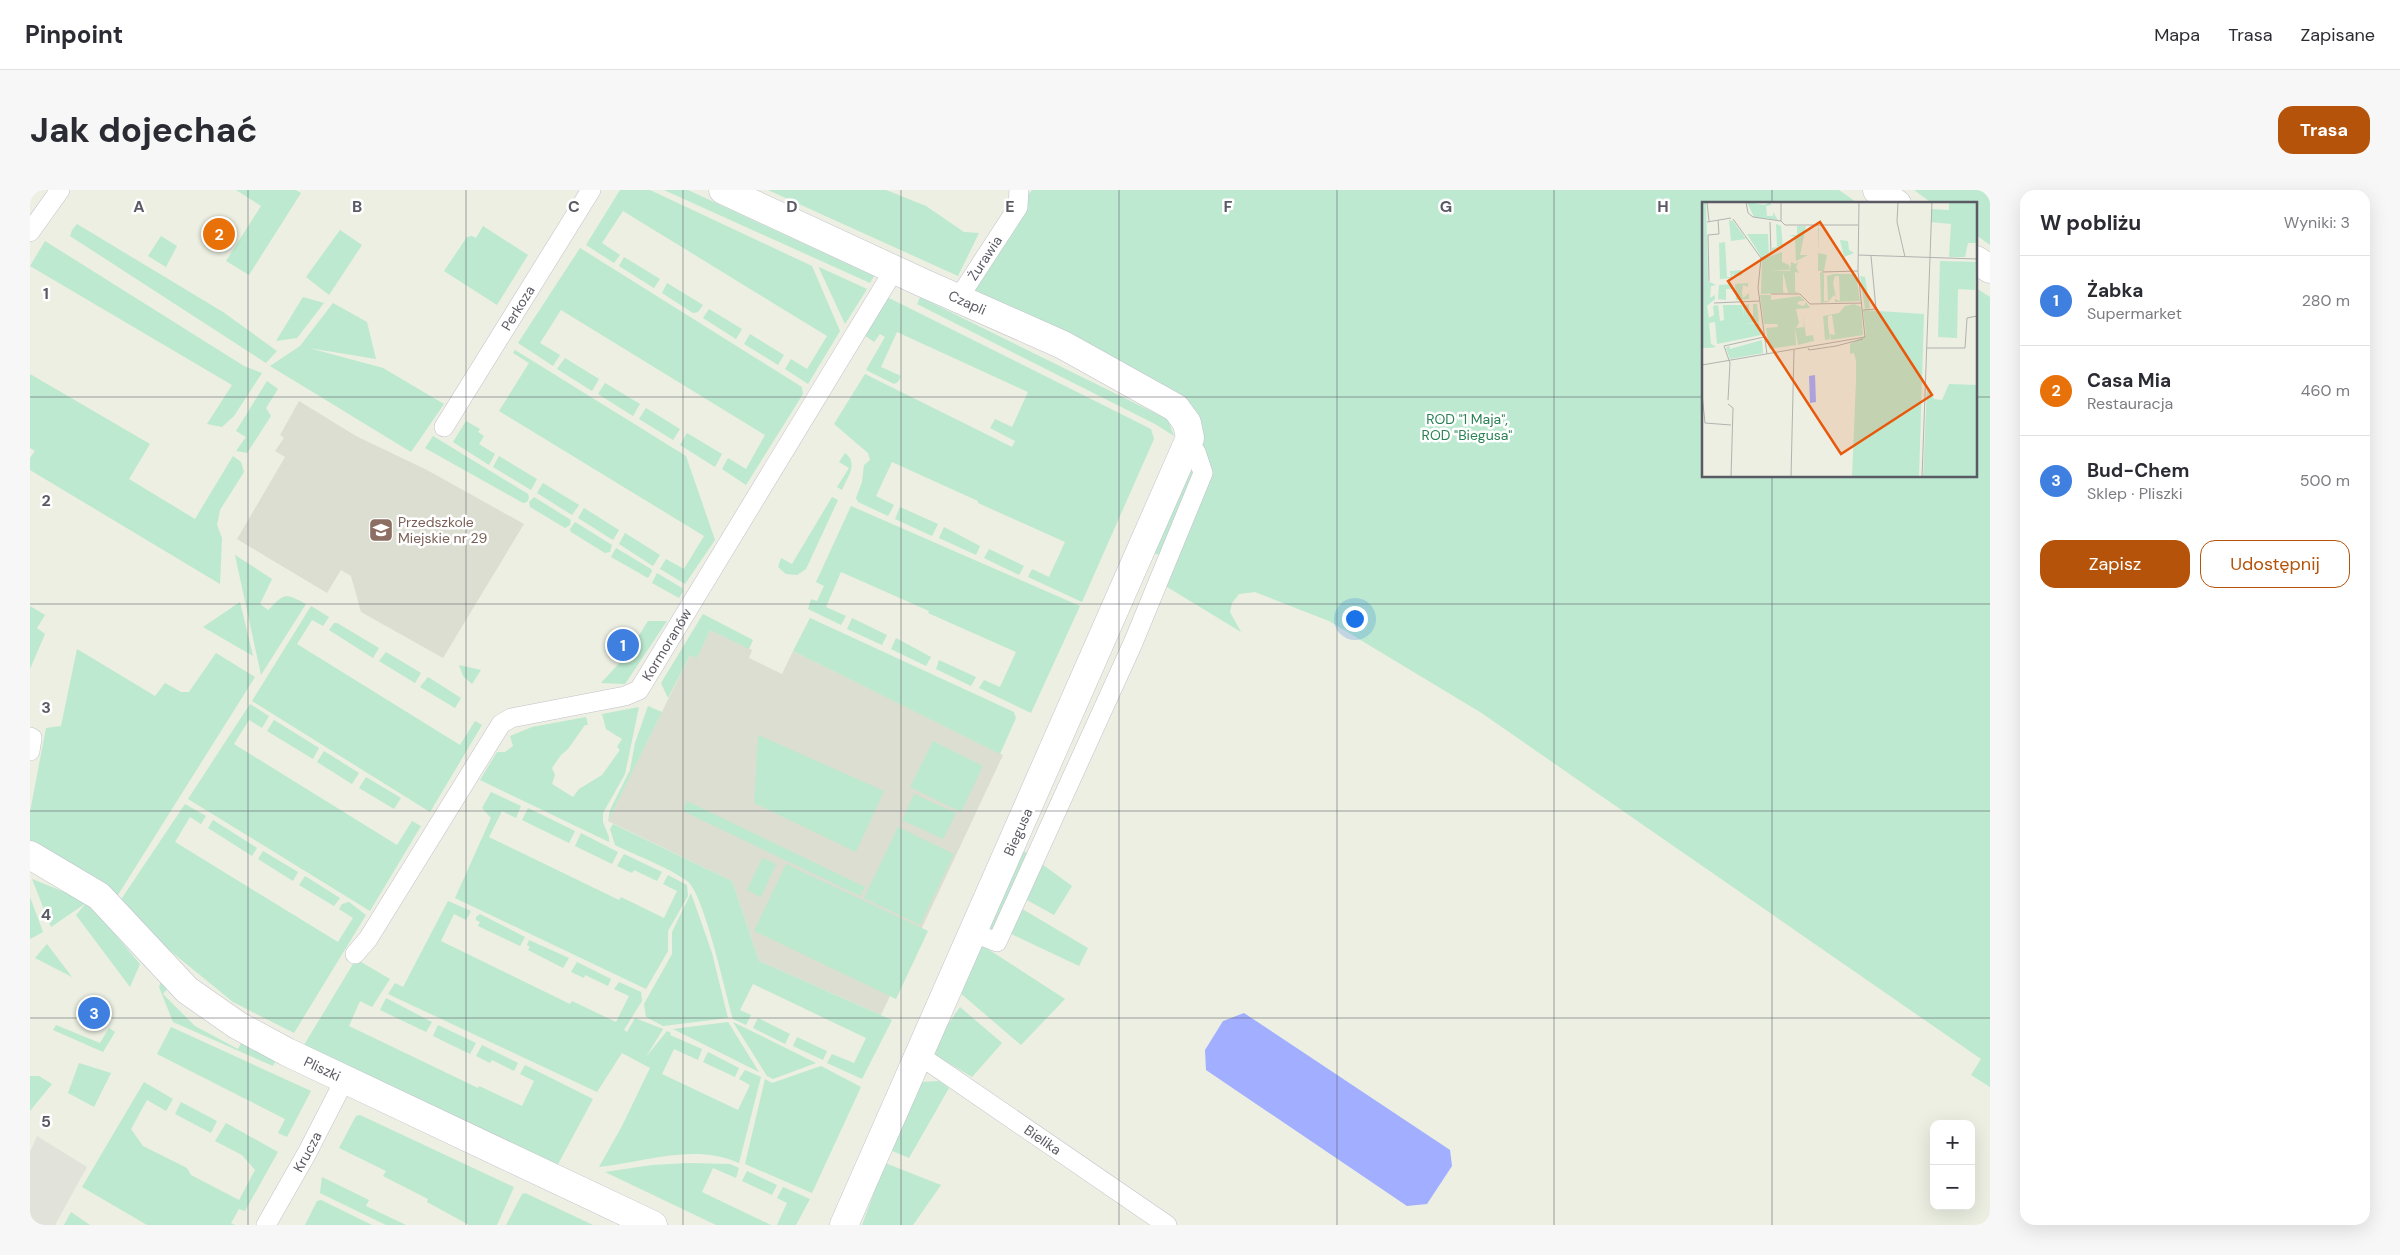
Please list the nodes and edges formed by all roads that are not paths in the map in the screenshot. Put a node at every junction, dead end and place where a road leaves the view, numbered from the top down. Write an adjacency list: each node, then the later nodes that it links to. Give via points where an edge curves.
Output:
1 (60, 190): 7 (street)
2 (591, 190): 12 (street, Perkoza)
3 (723, 190): 9 (street, Czapli)
4 (1019, 190): 11 (street, Żurawia, via 1018,207)
5 (1877, 190): 6 (street)
6 (1894, 202)
7 (30, 232)
8 (1978, 261): 10 (street)
9 (894, 270): 11 (street, Czapli); 15 (street, Kormoranów, via 639,690 625,696 511,718 501,724 368,939)
10 (1990, 270)
11 (958, 299): 13 (street, Czapli, via 1063,345 1176,408 1187,423)
12 (444, 427)
13 (1188, 443): 16 (street, Biegusa)
14 (30, 855): 17 (street, Pliszki, via 99,896 187,990 237,1025)
15 (355, 954)
16 (920, 1055): 20 (street, Biegusa); 21 (street, Bielika)
17 (345, 1078): 18 (street, Krucza); 19 (street, Pliszki)
18 (266, 1225)
19 (653, 1225)
20 (844, 1225)
21 (1167, 1225)

